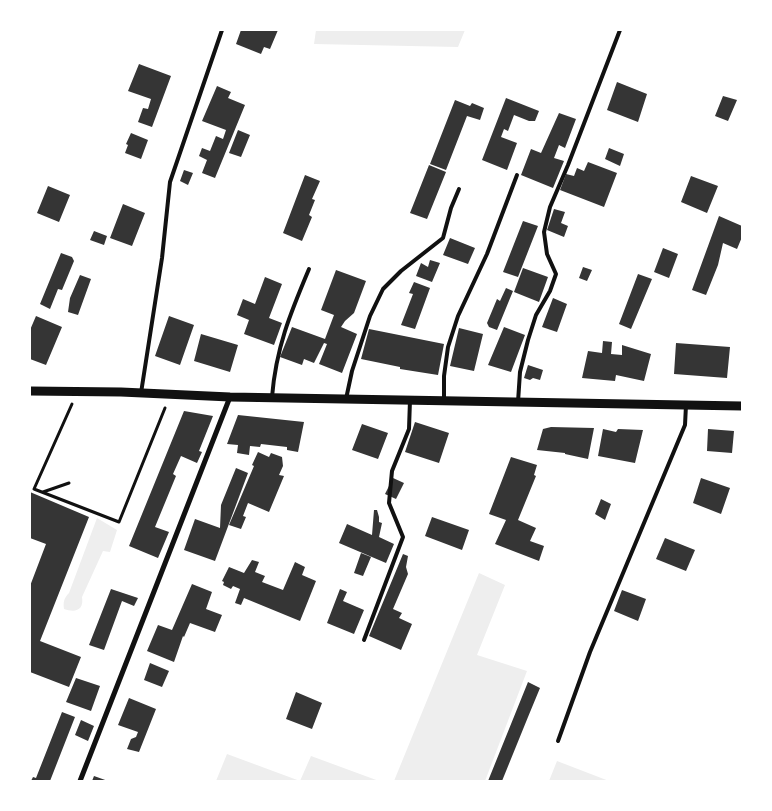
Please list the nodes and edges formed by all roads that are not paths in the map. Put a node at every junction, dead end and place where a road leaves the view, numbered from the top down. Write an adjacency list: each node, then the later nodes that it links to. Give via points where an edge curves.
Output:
1 (222, 30): 7 (lane, via 170,182)
2 (620, 30): 13 (lane, via 550,207 544,232 547,254 556,274 528,340 520,372)
3 (517, 175): 12 (lane, via 487,254 458,316 448,347)
4 (459, 188): 10 (lane, via 443,238 383,289 370,316)
5 (309, 268): 9 (lane, via 282,338 274,368)
6 (30, 391): 7 (street)
7 (141, 393): 8 (street)
8 (230, 397): 9 (street); 18 (street)
9 (272, 397): 10 (street)
10 (346, 399): 11 (street)
11 (410, 400): 12 (street); 16 (lane, via 409,429 392,470 389,503 403,537)
12 (444, 400): 13 (street)
13 (518, 402): 14 (street)
14 (686, 405): 15 (street); 17 (lane, via 685,425 590,652)
15 (742, 406)
16 (364, 640)
17 (558, 741)
18 (80, 781)

